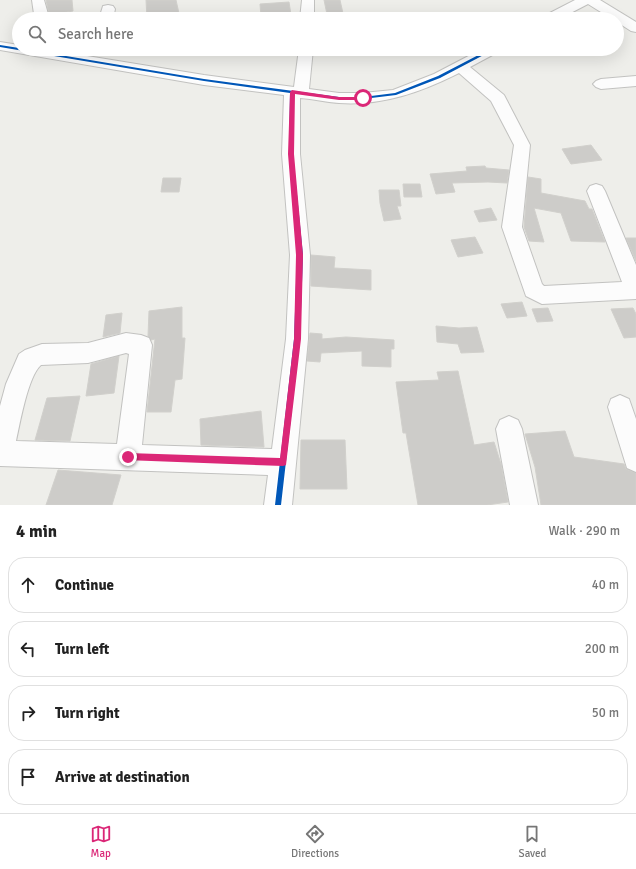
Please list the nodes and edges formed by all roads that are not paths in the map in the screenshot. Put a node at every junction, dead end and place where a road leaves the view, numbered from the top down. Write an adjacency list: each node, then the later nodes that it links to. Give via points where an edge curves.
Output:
1 (38, 0): 5 (street)
2 (308, 0): 6 (street)
3 (585, 0): 7 (street)
4 (591, 0): 8 (street)
5 (41, 12)
6 (307, 12)
7 (562, 12)
8 (610, 12)
9 (624, 21): 10 (street)
10 (636, 28)
11 (0, 46): 12 (street)
12 (12, 47)
13 (97, 56): 19 (street, via 204,80)
14 (306, 56): 19 (street, via 305,66)
15 (479, 56): 16 (street)
16 (460, 66): 19 (street, via 396,94 339,98); 21 (street, via 498,98 522,145 512,227 533,290 542,295)
17 (636, 81): 18 (street)
18 (601, 84)
19 (296, 92): 27 (street, via 291,154 300,255 297,339)
20 (596, 192): 21 (street)
21 (636, 290)
22 (620, 407): 26 (street)
23 (509, 429): 29 (street)
24 (0, 453): 25 (street); 25 (street, via 18,384 27,362 42,354 88,354 126,343 141,345)
25 (128, 457): 27 (street)
26 (636, 460)
27 (283, 462): 28 (street)
28 (278, 505)
29 (524, 505)

